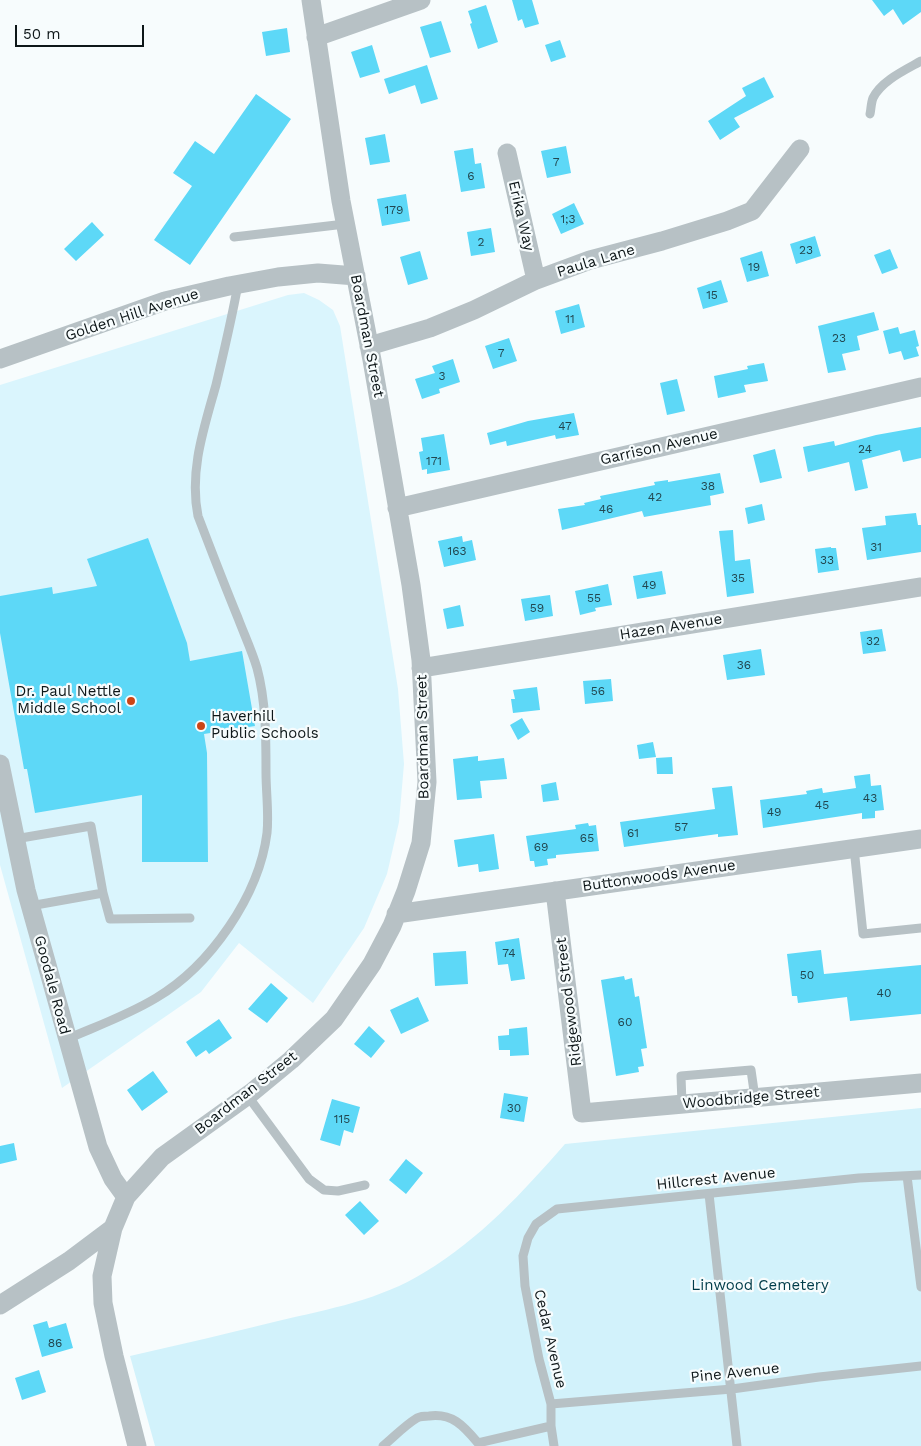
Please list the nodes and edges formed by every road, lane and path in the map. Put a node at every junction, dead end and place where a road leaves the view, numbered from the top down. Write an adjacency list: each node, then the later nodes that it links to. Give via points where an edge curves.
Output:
1 (311, 0): 3 (street, Boardman Street)
2 (421, 0): 3 (street)
3 (316, 37): 8 (street, Boardman Street)
4 (921, 61): 5 (lane, via 883,86 874,98)
5 (870, 114)
6 (800, 150): 11 (street, Paula Lane, via 752,211 662,242 590,260)
7 (507, 153): 11 (street, Erika Way)
8 (346, 224): 9 (lane); 10 (street, Boardman Street)
9 (234, 237)
10 (356, 276): 12 (street, Golden Hill Avenue, via 318,273); 13 (street, Boardman Street)
11 (536, 280): 13 (street, Paula Lane, via 430,328)
12 (238, 284): 14 (street, Golden Hill Avenue, via 166,301); 29 (lane, via 230,330 198,451 194,499 256,666 262,693 267,832 260,865 232,922 198,965 157,998)
13 (369, 346): 16 (street, Boardman Street)
14 (0, 359)
15 (921, 387): 16 (street, Garrison Avenue)
16 (397, 508): 18 (street, Boardman Street)
17 (921, 587): 18 (street, Hazen Avenue)
18 (421, 668): 26 (street, Boardman Street, via 427,782 421,843)
19 (0, 764): 20 (street, Goodale Road)
20 (15, 839): 24 (lane, via 91,826); 25 (street, Goodale Road)
21 (921, 839): 22 (street, Buttonwoods Avenue)
22 (854, 848): 23 (street, Buttonwoods Avenue); 28 (lane, via 863,934)
23 (556, 891): 26 (street, Buttonwoods Avenue); 34 (street, Ridgewood Street)
24 (103, 893): 25 (lane); 27 (lane, via 110,919)
25 (30, 906): 29 (street, Goodale Road)
26 (396, 914): 31 (street, Boardman Street, via 372,964 334,1019)
27 (190, 918)
28 (921, 928)
29 (67, 1039): 39 (street, Goodale Road, via 98,1147)
30 (921, 1083): 32 (street, Woodbridge Street)
31 (248, 1095): 37 (lane, via 309,1179 324,1190 338,1191); 39 (street, Boardman Street, via 162,1157)
32 (755, 1098): 33 (street, Woodbridge Street); 33 (lane, via 751,1070 681,1076)
33 (682, 1104): 34 (street, Woodbridge Street)
34 (582, 1113)
35 (921, 1175): 36 (lane, Hillcrest Avenue)
36 (907, 1176): 38 (lane, Hillcrest Avenue); 42 (lane)
37 (365, 1185)
38 (710, 1194): 41 (lane, Hillcrest Avenue, via 557,1209 536,1224); 45 (lane)
39 (126, 1198): 40 (street, Boardman Street)
40 (113, 1228): 43 (street, via 69,1262); 49 (street, Boardman Street, via 102,1276 103,1303)
41 (528, 1238): 46 (lane, Cedar Avenue, via 523,1256 524,1286)
42 (921, 1287)
43 (0, 1305)
44 (921, 1366): 45 (lane, Pine Avenue)
45 (732, 1389): 46 (lane, Pine Avenue); 52 (lane)
46 (551, 1404): 47 (lane, Cedar Avenue)
47 (551, 1426): 48 (lane); 51 (lane, Cedar Avenue)
48 (478, 1444): 50 (lane, via 467,1430 448,1416 435,1415 419,1417)
49 (137, 1446)
50 (383, 1446)
51 (554, 1446)
52 (737, 1446)

